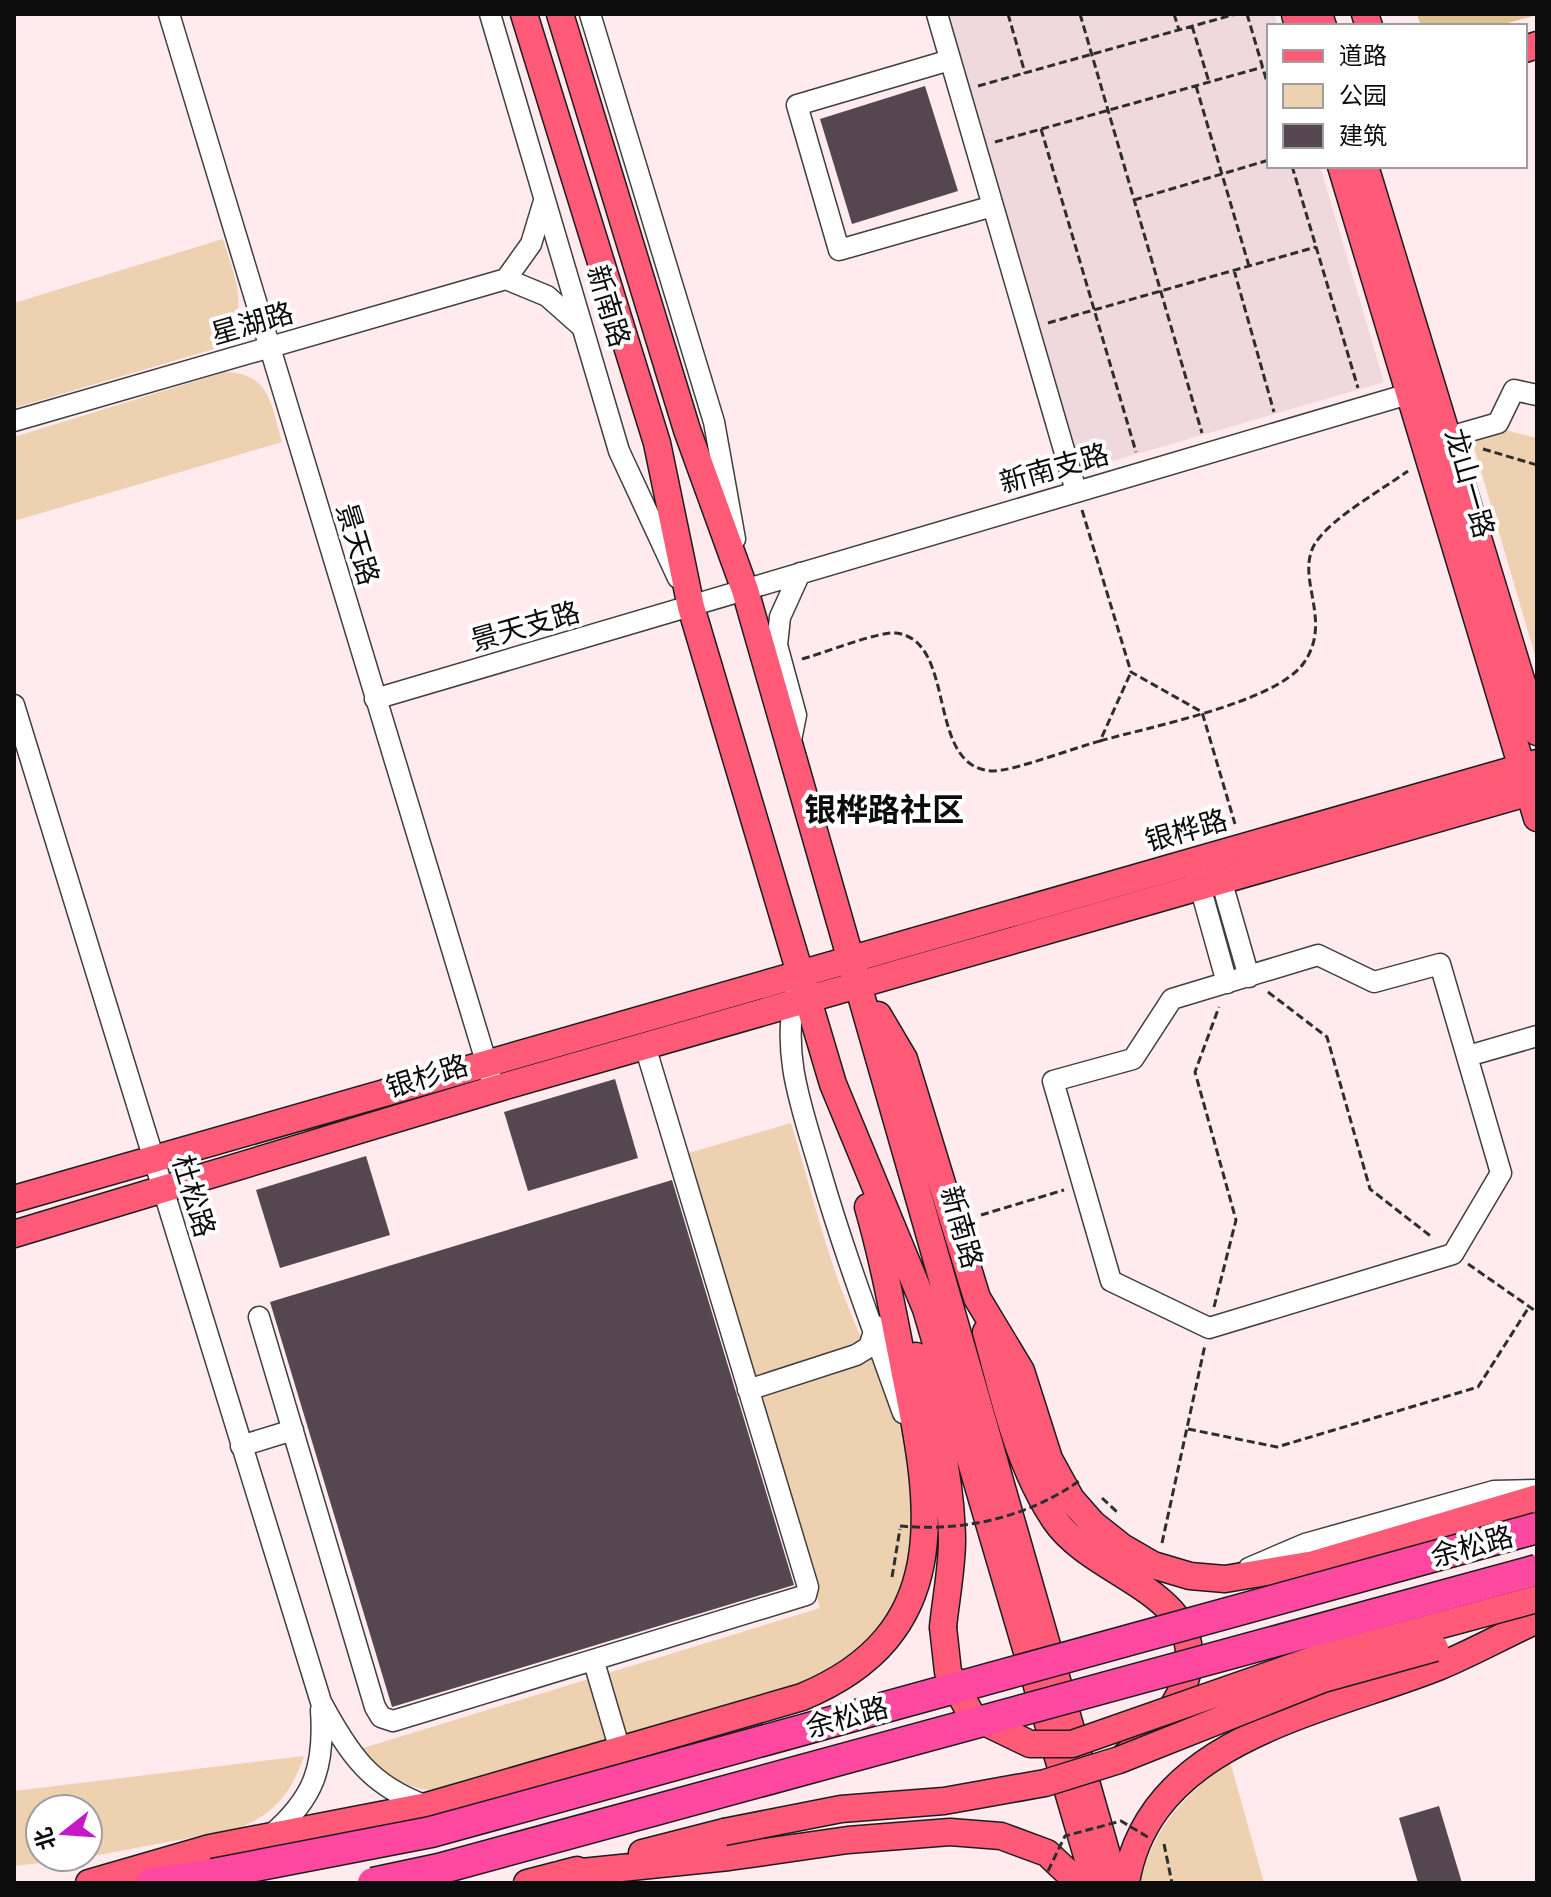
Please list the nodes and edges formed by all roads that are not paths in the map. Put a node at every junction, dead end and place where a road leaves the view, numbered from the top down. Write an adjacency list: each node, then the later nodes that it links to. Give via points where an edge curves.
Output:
1 (169, 14): 14 (street, 景天路)
2 (490, 14): 10 (street, 新南路)
3 (524, 14): 22 (main road, 新南路, via 657,443)
4 (560, 14): 21 (main road, 新南路, via 687,430)
5 (590, 14): 21 (street, 新南路, via 714,422)
6 (937, 14): 7 (street)
7 (950, 60): 11 (street); 11 (street, via 797,105 839,250)
8 (1342, 168): 15 (main road, 龙山一路)
9 (1366, 168): 15 (main road, 龙山一路)
10 (545, 200): 12 (street, via 531,244); 13 (street, 新南路)
11 (993, 206): 19 (street)
12 (506, 279): 13 (street, via 547,296); 14 (street, 星湖路)
13 (582, 327): 22 (street, 新南路, via 619,451)
14 (270, 347): 17 (street, 星湖路); 23 (street, 景天路)
15 (1422, 390): 18 (main road, 龙山一路); 19 (street, 新南支路); 27 (main road, 龙山一路, via 1429,456)
16 (1537, 395): 18 (street, via 1514,390 1498,423)
17 (14, 421)
18 (1449, 437): 25 (main road, 龙山一路)
19 (1076, 491): 20 (street, 新南支路)
20 (800, 573): 21 (street, 新南支路); 26 (street, via 780,617 777,645 796,715)
21 (745, 590): 22 (street, 新南支路); 26 (main road, 新南路)
22 (691, 607): 23 (street, 景天支路); 31 (main road, 新南路)
23 (375, 699): 39 (street, 景天路)
24 (14, 705): 42 (street, 杜松路)
25 (1537, 732)
26 (790, 745): 30 (main road, 新南路)
27 (1531, 778): 28 (main road, 龙山一路); 29 (main road, 银桦路); 29 (main road, 银桦路, via 1242,847)
28 (1537, 818)
29 (1207, 870): 30 (main road, 银桦路); 32 (street); 33 (street); 34 (main road, 银桦路)
30 (852, 957): 31 (main road, 银杉路); 34 (main road, 新南路)
31 (800, 972): 35 (main road, 新南路); 39 (main road, 银杉路)
32 (1249, 977): 33 (street); 38 (street, via 1318,955 1374,982 1440,964)
33 (1227, 983): 38 (street, via 1172,999 1133,1059 1053,1081 1111,1281 1209,1328 1453,1254 1501,1173)
34 (859, 984): 35 (main road, 银杉路); 47 (main road, via 904,1059); 74 (main road, 新南路)
35 (801, 1002): 37 (main road, 银杉路); 40 (main road, 新南路); 49 (street, via 789,1042 793,1077 844,1252)
36 (1537, 1036): 38 (street)
37 (645, 1046): 41 (main road, 银杉路); 50 (street)
38 (1468, 1056)
39 (486, 1061): 41 (street, 景天路); 42 (main road, 银杉路)
40 (833, 1084): 46 (main road); 73 (main road, 新南路, via 926,1309)
41 (495, 1089): 43 (main road, 银杉路)
42 (153, 1157): 43 (street, 杜松路); 44 (main road, 银杉路)
43 (162, 1188): 45 (main road, 银杉路); 52 (street, 杜松路)
44 (14, 1199)
45 (14, 1234)
46 (880, 1250): 49 (street); 53 (main road); 59 (main road, bridge, via 943,1453 952,1543 943,1627 948,1672 972,1716 1030,1744 1072,1744 1318,1658)
47 (977, 1298): 58 (main road, via 1021,1371 1049,1459 1071,1499 1093,1524 1153,1565); 64 (main road, bridge, via 1028,1474 1056,1521 1093,1558 1174,1611 1185,1629 1191,1655 1185,1685 1151,1734)
48 (259, 1317): 51 (street)
49 (875, 1335): 50 (street, via 856,1355); 53 (street)
50 (748, 1390): 61 (street, via 808,1587 806,1595)
51 (293, 1430): 52 (street); 61 (street, via 381,1717 393,1721)
52 (241, 1446): 62 (street, 杜松路)
53 (921, 1461): 63 (main road, via 924,1548 913,1593 892,1632 867,1661 840,1681 802,1697)
54 (1537, 1490): 58 (street, via 1494,1491 1320,1540)
55 (1537, 1498): 58 (main road, via 1314,1564)
56 (1537, 1528): 69 (highway, 余松路, bridge, via 431,1832)
57 (1537, 1570): 70 (highway, 余松路, bridge)
58 (1225, 1579)
59 (1537, 1599)
60 (1537, 1620): 64 (main road, bridge, via 1323,1679); 75 (main road, via 1439,1666 1251,1735 1212,1758 1154,1811 1133,1850)
61 (594, 1662): 63 (street)
62 (321, 1702): 65 (street, via 343,1741 375,1780 396,1795); 66 (street, via 320,1764 297,1812)
63 (620, 1750): 65 (main road)
64 (1119, 1760): 67 (main road, bridge, via 1045,1783 958,1799 841,1809 724,1832)
65 (427, 1806): 66 (main road)
66 (271, 1835): 68 (main road)
67 (562, 1874): 71 (main road); 72 (main road, via 950,1832 1001,1836 1047,1853)
68 (89, 1883)
69 (151, 1883)
70 (373, 1883)
71 (527, 1883)
72 (1079, 1883)
73 (1095, 1883)
74 (1115, 1883)
75 (1126, 1883)

